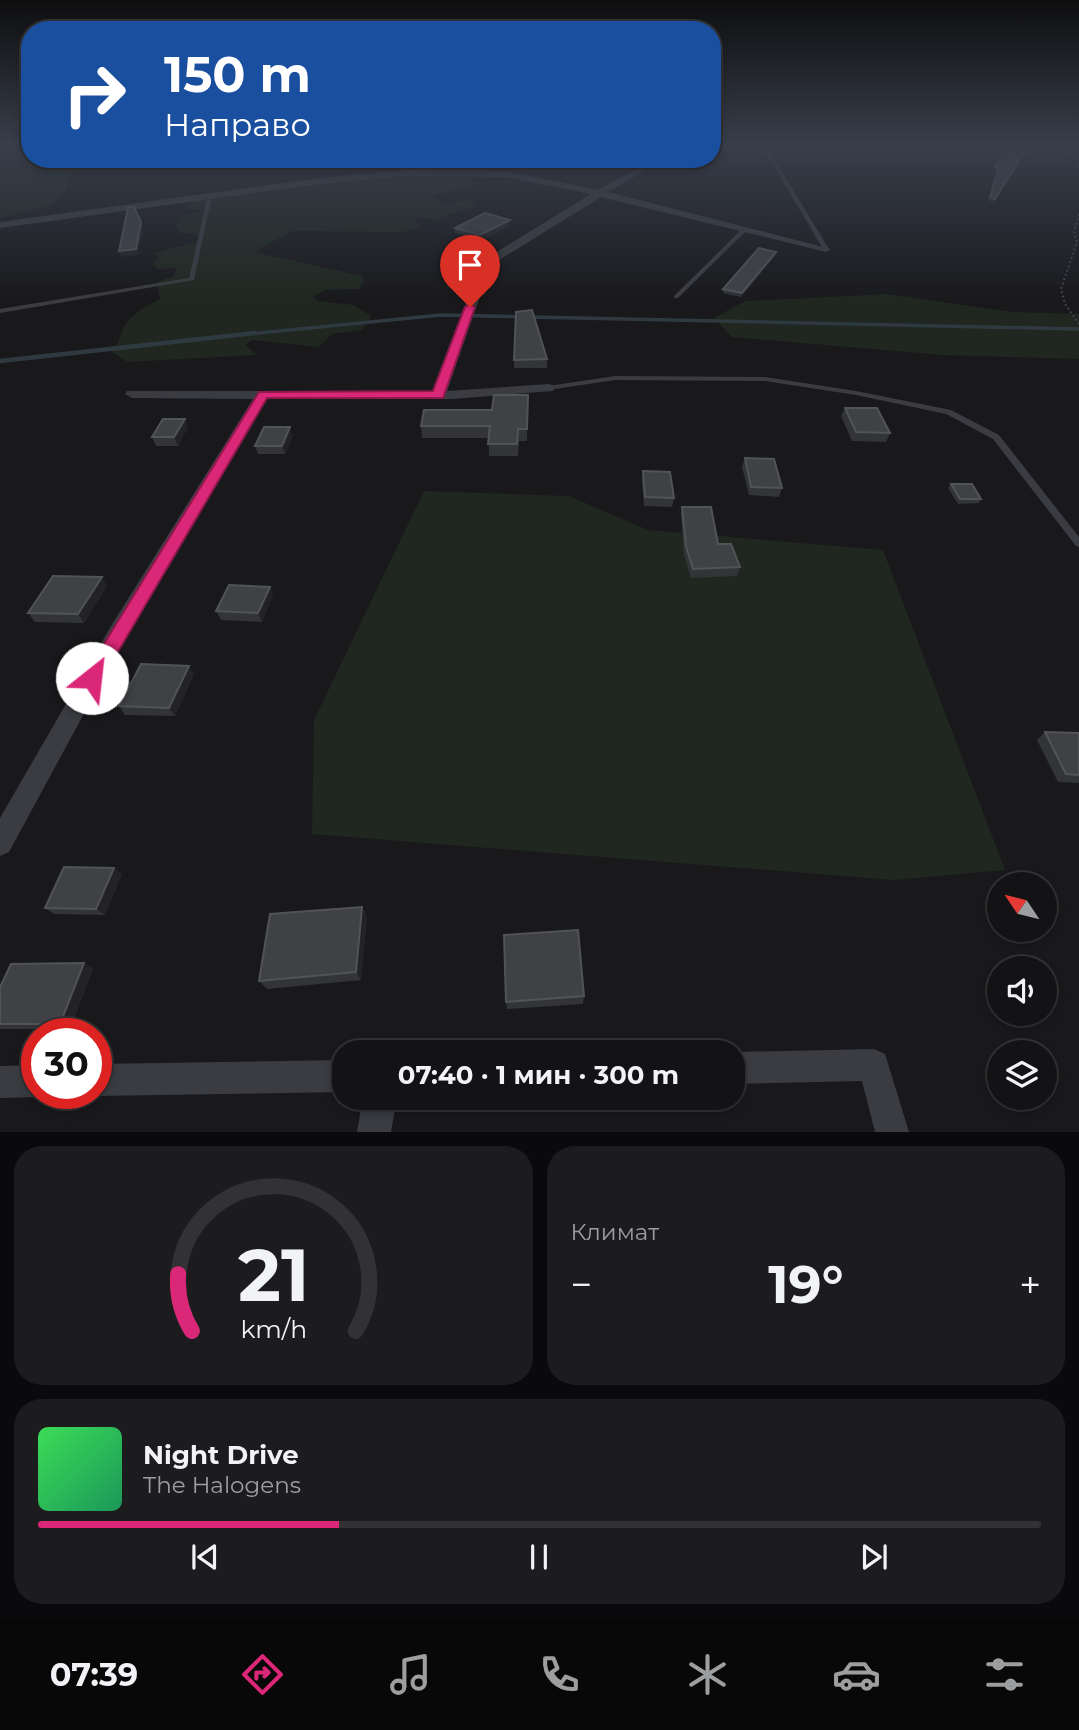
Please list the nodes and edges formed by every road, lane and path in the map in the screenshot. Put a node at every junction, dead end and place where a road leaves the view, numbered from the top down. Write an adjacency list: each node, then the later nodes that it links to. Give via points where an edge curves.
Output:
1 (197, 197): 7 (street)
2 (210, 197): 11 (lane, via 192,279)
3 (594, 197): 16 (street, via 486,263)
4 (615, 197): 8 (street)
5 (794, 197): 9 (lane)
6 (1079, 214): 12 (path, via 1074,233 1077,242 1062,289 1065,304)
7 (0, 225)
8 (745, 229): 9 (street); 10 (lane)
9 (826, 249)
10 (676, 297)
11 (0, 312)
12 (1079, 324)
13 (548, 388): 16 (street); 17 (lane, via 615,378 765,379 948,412 996,437)
14 (132, 394): 15 (street)
15 (263, 394): 16 (street); 18 (street, via 118,632)
16 (438, 395)
17 (1079, 544)
18 (0, 843)
19 (745, 1068): 26 (street, via 874,1065)
20 (332, 1076): 21 (street)
21 (112, 1080)
22 (21, 1081): 23 (street)
23 (0, 1082)
24 (378, 1110): 25 (street)
25 (374, 1132)
26 (892, 1132)

